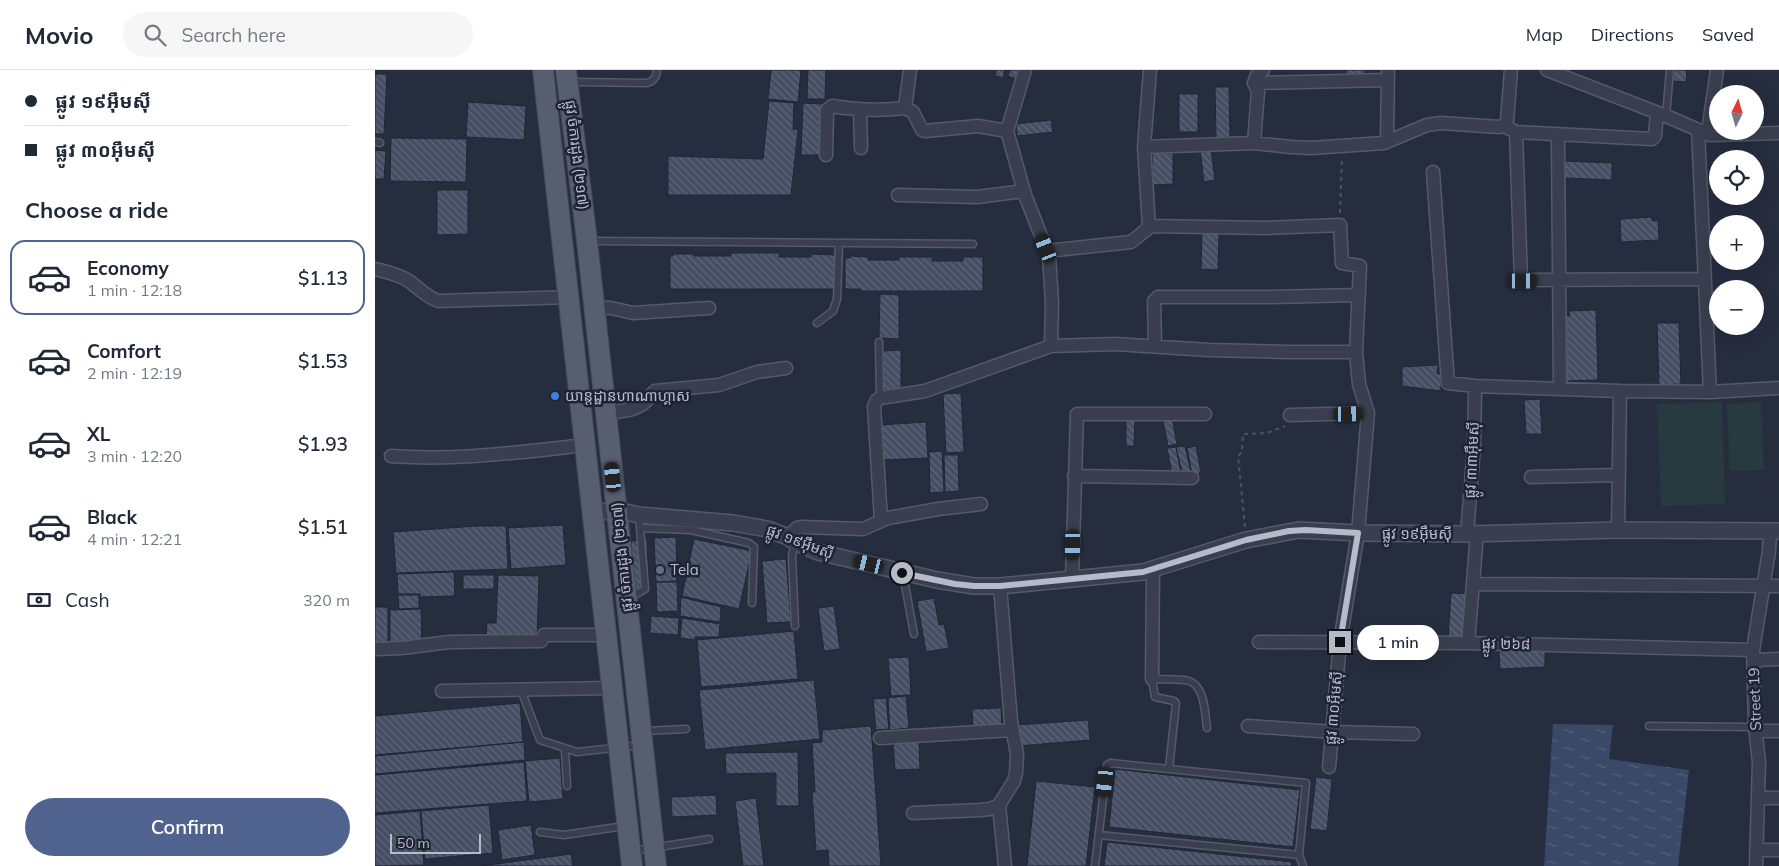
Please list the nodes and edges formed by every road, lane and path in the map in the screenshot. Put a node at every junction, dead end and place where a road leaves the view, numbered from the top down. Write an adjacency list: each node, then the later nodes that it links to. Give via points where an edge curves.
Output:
1 (543, 70): 42 (main road, ផ្លូវ ចំការដូង (២១៧))
2 (657, 70): 12 (lane, via 656,76 647,83)
3 (910, 70): 14 (street)
4 (1025, 70): 18 (street)
5 (1150, 70): 26 (street)
6 (1263, 70): 13 (street)
7 (1511, 70): 17 (street, via 1507,121)
8 (1547, 70): 16 (street)
9 (1670, 70): 16 (lane)
10 (1717, 70): 20 (street, via 1709,126)
11 (1387, 75): 13 (street); 23 (street)
12 (567, 76): 34 (main road, ផ្លូវ ចំការដូង (២១៧))
13 (1254, 83): 24 (street, via 1257,91)
14 (905, 108): 15 (street); 18 (street, via 913,112 923,131 978,126)
15 (861, 110): 27 (street); 28 (street, via 828,108)
16 (1661, 114): 20 (street); 22 (street, via 1652,139)
17 (1503, 126): 19 (street); 23 (street, via 1434,124)
18 (1007, 131): 30 (street)
19 (1516, 132): 22 (street); 40 (street, via 1521,278 1523,281)
20 (1702, 132): 21 (street, via 1714,135); 39 (street)
21 (1779, 133)
22 (1558, 135): 40 (street)
23 (1387, 142): 25 (street)
24 (1254, 143): 25 (street, via 1291,147); 26 (street)
25 (1342, 146): 32 (path)
26 (1144, 147): 33 (street)
27 (861, 148)
28 (825, 155)
29 (1433, 172): 51 (street, via 1447,380 1451,384)
30 (1024, 192): 31 (street, via 977,197); 37 (street)
31 (898, 195)
32 (1340, 225): 33 (street); 41 (street, ផ្លូវ ៣០អ៊ឹមស៊ី, via 1342,264 1360,266)
33 (1149, 227): 37 (street, via 1131,242)
34 (587, 241): 35 (lane); 43 (main road, ផ្លូវ ចំការដូង (២១៧))
35 (839, 243): 36 (lane); 45 (lane, via 837,299 833,312)
36 (973, 244)
37 (1047, 251): 47 (street, via 1052,302)
38 (375, 269): 42 (street, via 397,274 438,301)
39 (1705, 279): 40 (street); 55 (street)
40 (1558, 280): 52 (street)
41 (1359, 294): 48 (street, via 1157,297 1154,301); 49 (street, ផ្លូវ ៣០អ៊ឹមស៊ី)
42 (570, 297): 61 (main road, ផ្លូវ ចំការដូង (២១៧))
43 (595, 308): 44 (street, via 633,313); 57 (main road, ផ្លូវ ចំការដូង (២១៧))
44 (709, 308)
45 (817, 323)
46 (879, 342): 56 (lane)
47 (1051, 346): 48 (street); 56 (street, via 925,391)
48 (1155, 346): 49 (street)
49 (1356, 352): 58 (street, ផ្លូវ ៣០អ៊ឹមស៊ី, via 1359,384)
50 (786, 368): 57 (street, via 757,372 719,385 655,391 642,405)
51 (1475, 386): 52 (street); 75 (street, ផ្លូវ ៣៣អ៊ឹមស៊ី)
52 (1561, 388): 54 (street)
53 (1779, 388): 55 (street)
54 (1620, 391): 55 (street); 63 (street)
55 (1710, 392)
56 (880, 398): 70 (street, via 874,406)
57 (606, 413): 68 (main road, ផ្លូវ ចំការដូង (២១៧))
58 (1368, 413): 60 (street); 74 (street, ផ្លូវ ៣០អ៊ឹមស៊ី)
59 (1205, 414): 64 (street, via 1077,414)
60 (1290, 415): 77 (path, via 1289,425 1267,432 1243,434 1242,452 1238,456)
61 (586, 444): 62 (street, via 484,456); 69 (main road, ផ្លូវ ចំការដូង (២១៧))
62 (391, 456)
63 (1619, 475): 65 (street); 72 (street)
64 (1074, 476): 66 (street); 80 (street)
65 (1531, 476)
66 (1192, 478)
67 (981, 504): 70 (street)
68 (617, 510): 69 (street, ផ្លូវ ១៩អ៊ឹមស៊ី); 71 (street, ផ្លូវ ១៩អ៊ឹមស៊ី); 85 (main road, ផ្លូវ ចំការដូង (២១៧))
69 (593, 513): 88 (main road, ផ្លូវ ចំការដូង (២១៧))
70 (881, 521): 76 (street, via 863,529 801,527 797,528)
71 (639, 522): 76 (street, ផ្លូវ ១៩អ៊ឹមស៊ី, via 733,522 767,528); 85 (lane, via 645,589); 86 (lane, via 749,543 754,547)
72 (1618, 530): 73 (street, ផ្លូវ ១៩អ៊ឹមស៊ី); 75 (street, ផ្លូវ ១៩អ៊ឹមស៊ី)
73 (1774, 532): 83 (street, Street 19)
74 (1358, 533): 75 (street, ផ្លូវ ១៩អ៊ឹមស៊ី); 77 (street, ផ្លូវ ១៩អ៊ឹមស៊ី, via 1299,530); 91 (street, ផ្លូវ ៣០អ៊ឹមស៊ី)
75 (1472, 534): 81 (street, ផ្លូវ ៣៣អ៊ឹមស៊ី)
76 (792, 539): 79 (street, ផ្លូវ ១៩អ៊ឹមស៊ី, via 818,552); 87 (lane)
77 (1246, 540): 78 (street, ផ្លូវ ១៩អ៊ឹមស៊ី)
78 (1153, 569): 80 (street, ផ្លូវ ១៩អ៊ឹមស៊ី); 96 (street)
79 (902, 573): 82 (street, ផ្លូវ ១៩អ៊ឹមស៊ី, via 955,584); 89 (lane)
80 (1072, 579): 82 (street, ផ្លូវ ១៩អ៊ឹមស៊ី)
81 (1473, 584): 83 (street); 92 (street, ផ្លូវ ៣៣អ៊ឹមស៊ី)
82 (1000, 586): 105 (street)
83 (1763, 586): 84 (street); 94 (street, Street 19)
84 (1779, 586)
85 (627, 599): 109 (main road, ផ្លូវ ចំការដូង (២១៧))
86 (753, 604)
87 (795, 626)
88 (607, 634): 93 (street, via 544,636 541,641 449,642); 97 (main road, ផ្លូវ ចំការដូង (២១៧))
89 (914, 634)
90 (1259, 642): 91 (street, ផ្លូវ ២៦៨)
91 (1340, 642): 92 (street, ផ្លូវ ២៦៨); 107 (street, ផ្លូវ ៣០អ៊ឹមស៊ី)
92 (1467, 643): 94 (street, ផ្លូវ ២៦៨)
93 (375, 649)
94 (1754, 655): 95 (street, ផ្លូវ ២៦៨); 104 (street, Street 19)
95 (1779, 659)
96 (1152, 679): 102 (lane, via 1189,681 1196,686); 114 (lane, via 1155,697 1176,703)
97 (613, 688): 98 (street); 111 (main road, ផ្លូវ ចំការដូង (២១៧))
98 (521, 690): 99 (street); 112 (lane, via 540,740)
99 (442, 692)
100 (1248, 726): 107 (street)
101 (1649, 726): 104 (lane)
102 (1207, 728)
103 (685, 729): 109 (lane)
104 (1755, 729): 106 (street); 116 (street, Street 19, via 1759,762)
105 (1012, 730): 110 (street); 118 (street, via 1017,754 1016,773)
106 (1779, 731)
107 (1333, 732): 108 (street); 113 (street, ផ្លូវ ៣០អ៊ឹមស៊ី)
108 (1413, 734)
109 (642, 738): 111 (lane); 127 (main road, ផ្លូវ ចំការដូង (២១៧))
110 (880, 738)
111 (619, 748): 112 (lane); 120 (main road, ផ្លូវ ចំការដូង (២១៧))
112 (565, 750): 115 (lane)
113 (1329, 767)
114 (1169, 769): 122 (lane, via 1108,763); 126 (lane, via 1306,783)
115 (567, 786)
116 (1758, 798): 117 (street); 124 (street, Street 19)
117 (1779, 798)
118 (999, 805): 119 (street, via 980,810); 129 (street)
119 (913, 813)
120 (628, 825): 121 (lane, via 563,835); 128 (main road, ផ្លូវ ចំការដូង (២១៧))
121 (540, 832)
122 (1099, 835): 126 (lane); 130 (lane)
123 (709, 839): 127 (lane)
124 (1756, 850): 125 (street); 132 (street, Street 19)
125 (1779, 850)
126 (1299, 855): 131 (lane)
127 (655, 857): 128 (lane)
128 (632, 859)
129 (1005, 866)
130 (1095, 866)
131 (1303, 866)
132 (1756, 866)

